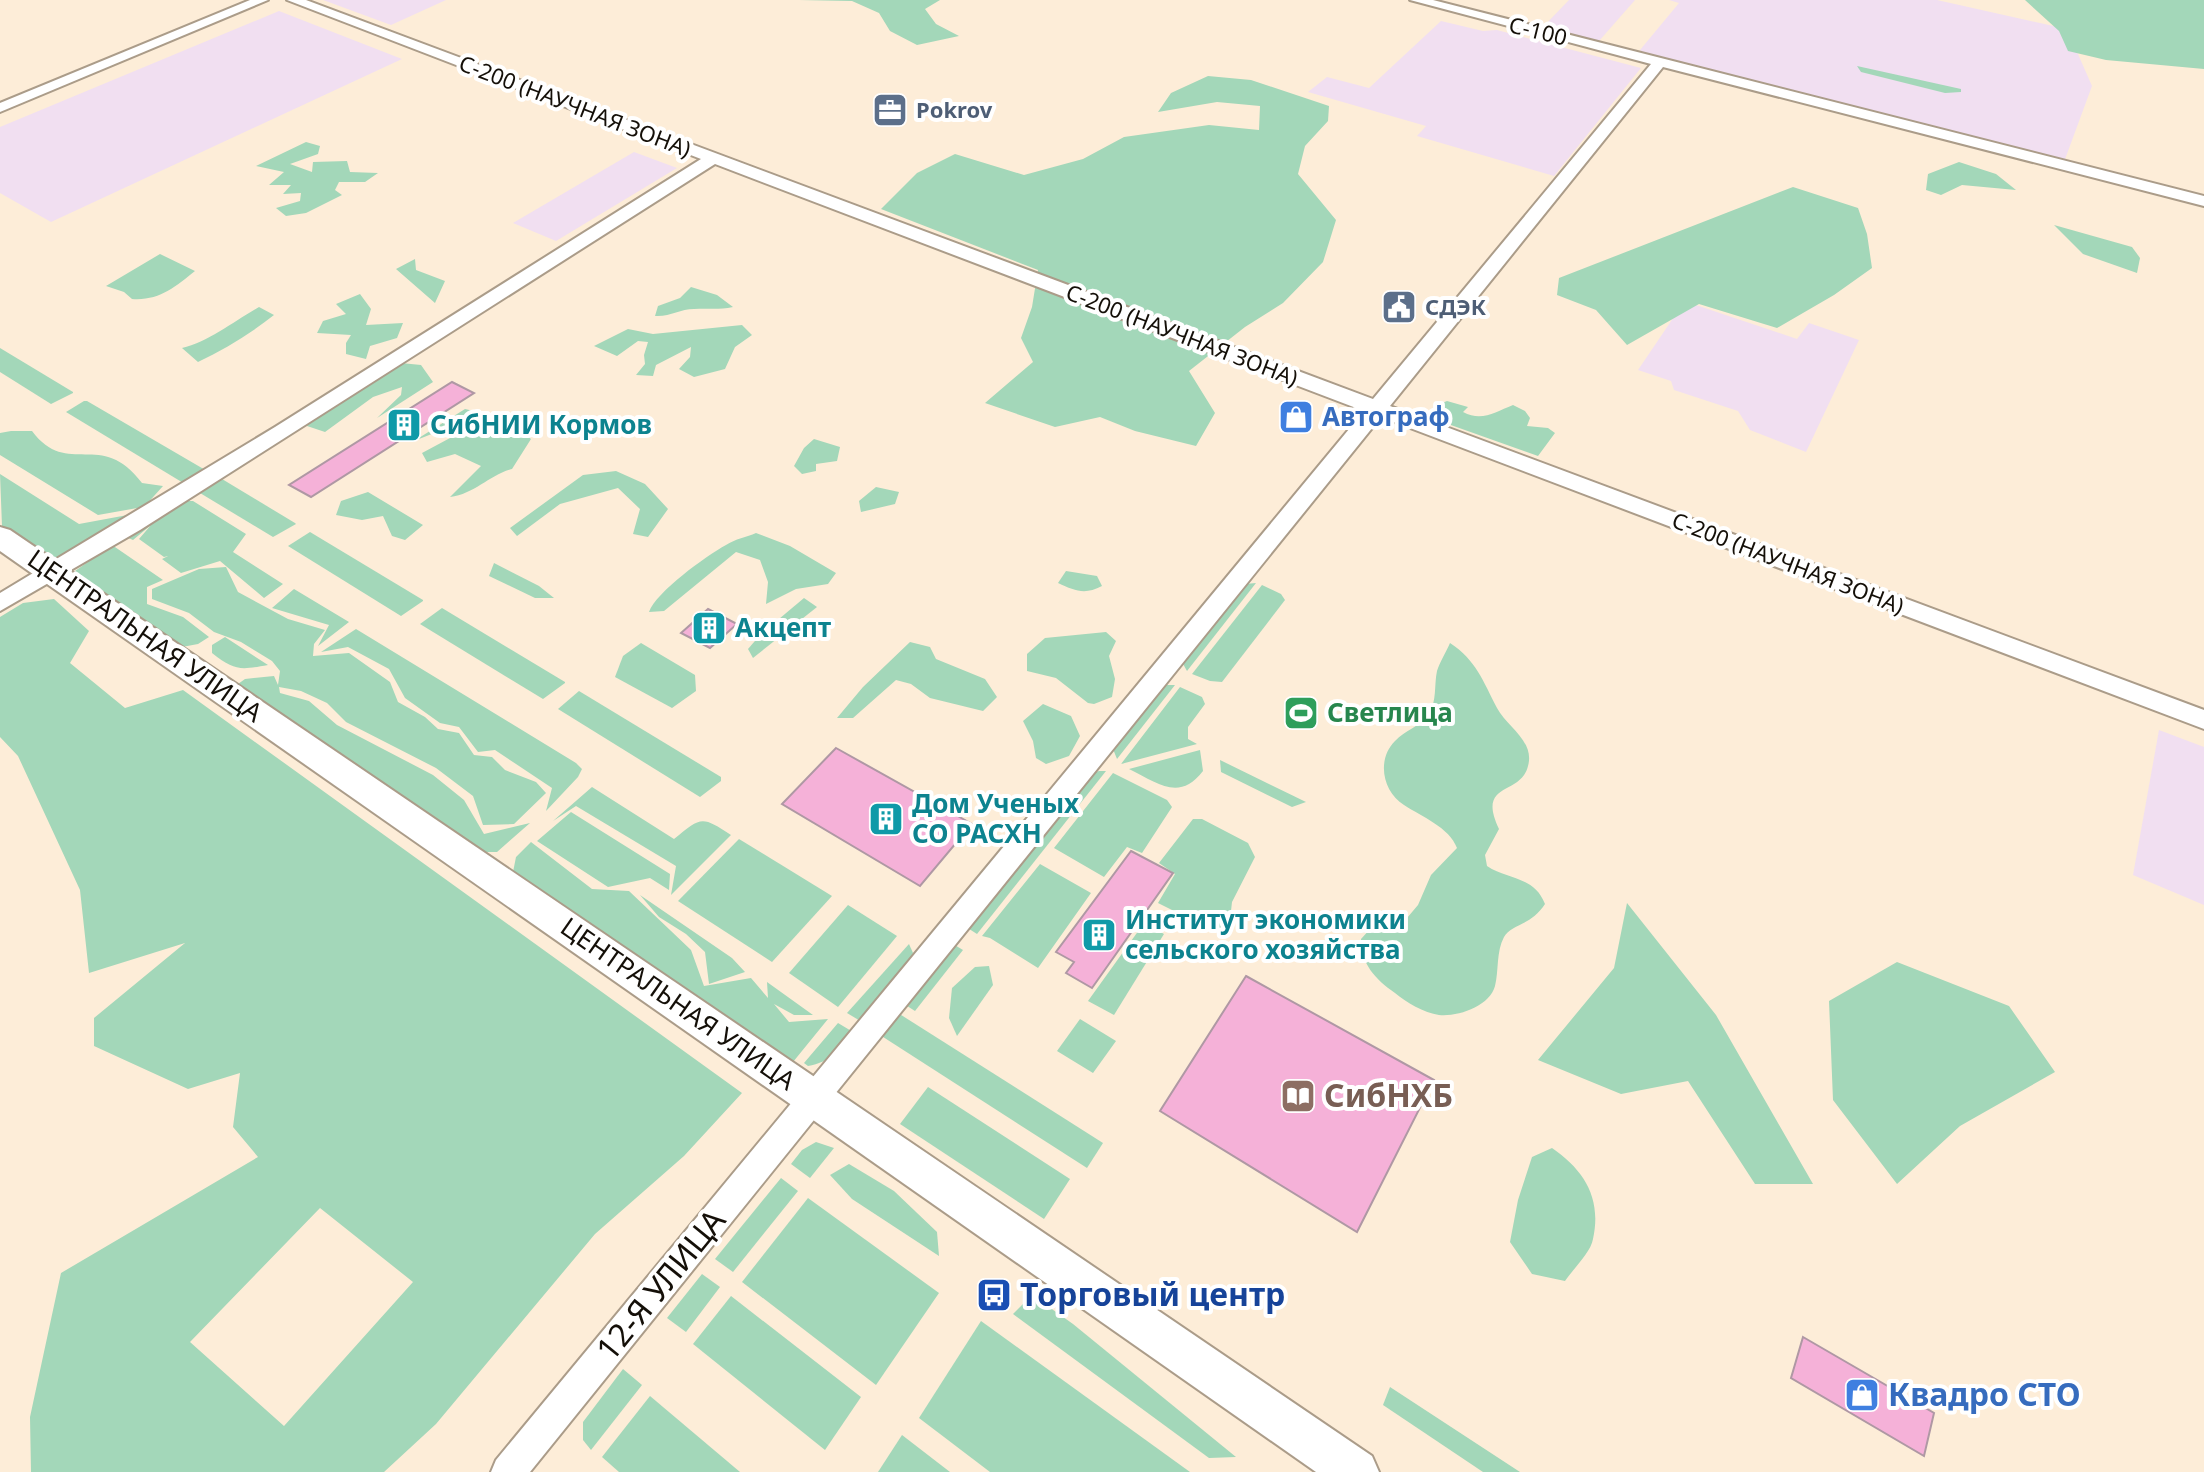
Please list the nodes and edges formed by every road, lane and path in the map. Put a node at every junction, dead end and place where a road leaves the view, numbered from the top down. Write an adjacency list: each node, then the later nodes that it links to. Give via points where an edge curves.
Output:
1 (261, 0): 5 (street)
2 (294, 0): 6 (street, С-200 (НАУЧНАЯ ЗОНА))
3 (1417, 0): 4 (street, С-100)
4 (1660, 62): 7 (street, С-100); 8 (street, 12-Я УЛИЦА)
5 (0, 108)
6 (714, 158): 8 (street, С-200 (НАУЧНАЯ ЗОНА)); 10 (street)
7 (2204, 201)
8 (1377, 408): 12 (street, С-200 (НАУЧНАЯ ЗОНА)); 13 (street, 12-Я УЛИЦА)
9 (0, 537): 10 (main road, ЦЕНТРАЛЬНАЯ УЛИЦА)
10 (52, 572): 11 (street); 13 (main road, ЦЕНТРАЛЬНАЯ УЛИЦА)
11 (0, 603)
12 (2204, 720)
13 (814, 1099): 14 (street, 12-Я УЛИЦА); 15 (main road, ЦЕНТРАЛЬНАЯ УЛИЦА)
14 (508, 1472)
15 (1356, 1472)

